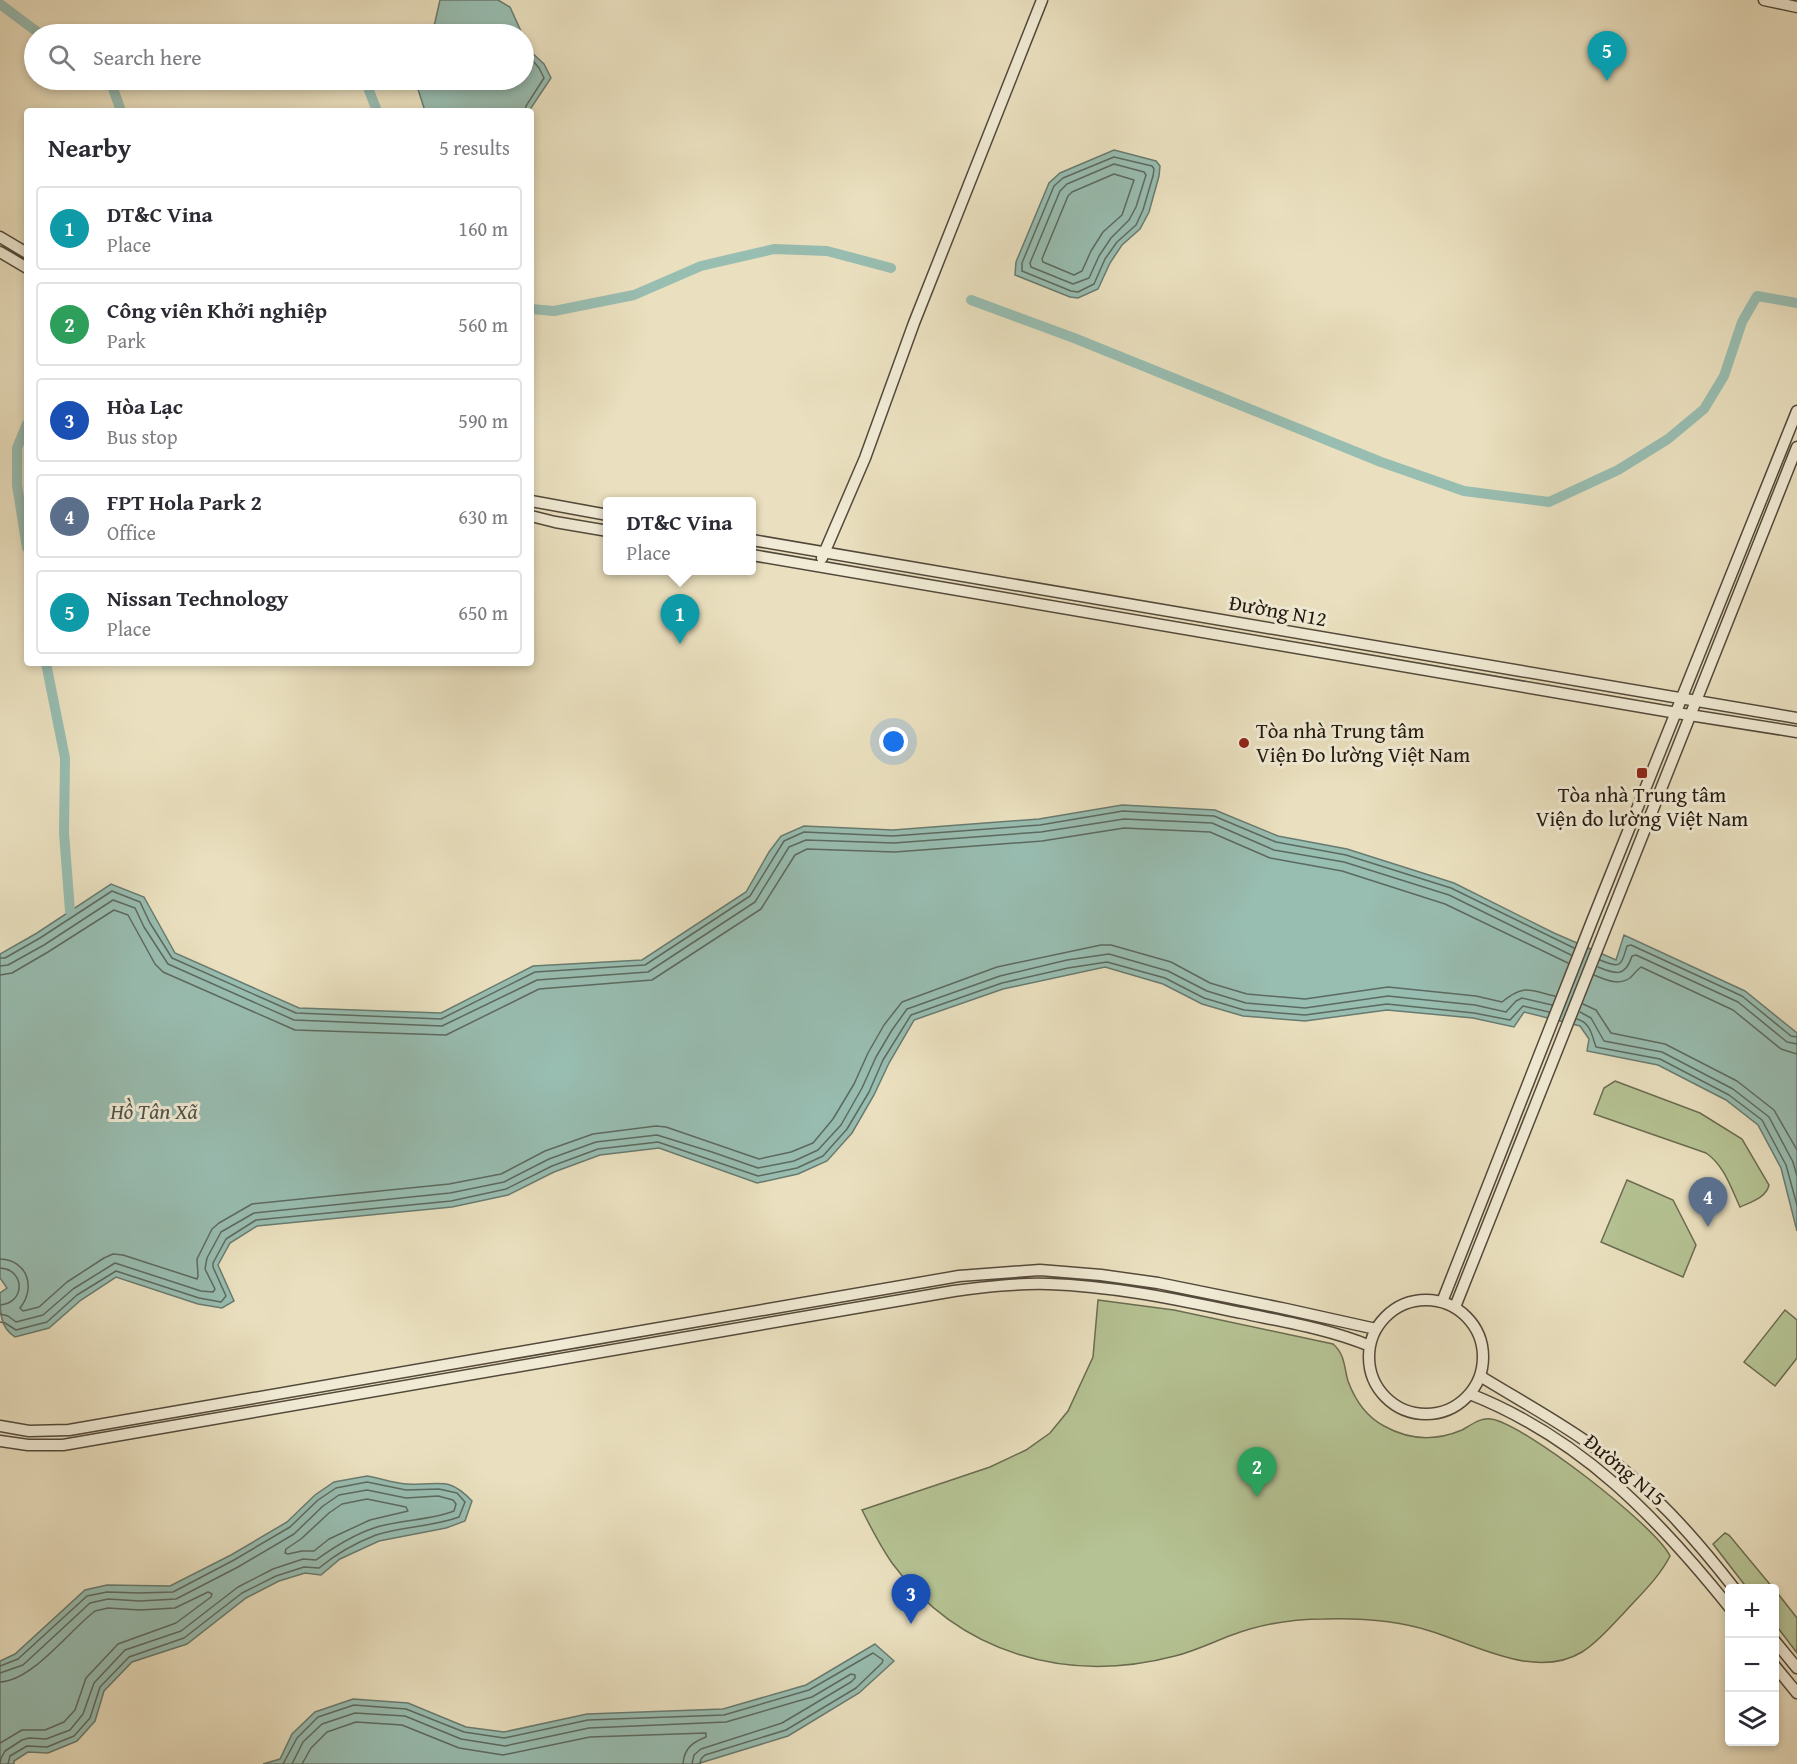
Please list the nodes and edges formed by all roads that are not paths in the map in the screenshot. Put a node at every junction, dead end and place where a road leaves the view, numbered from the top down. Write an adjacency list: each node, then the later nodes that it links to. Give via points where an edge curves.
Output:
1 (1042, 0): 15 (street, via 865,458)
2 (1764, 0): 3 (street)
3 (1797, 7)
4 (0, 237): 5 (street)
5 (24, 251)
6 (0, 252): 7 (street)
7 (24, 266)
8 (1797, 411): 18 (street)
9 (1797, 447): 19 (street)
10 (534, 502): 11 (street)
11 (603, 514)
12 (534, 517): 13 (street)
13 (603, 530)
14 (756, 541): 15 (street, Đường N12)
15 (824, 553): 17 (street); 18 (street, Đường N12)
16 (756, 556): 17 (street, Đường N12)
17 (820, 567): 20 (street, Đường N12)
18 (1682, 699): 19 (street, Đường N12); 20 (street)
19 (1695, 702): 21 (street); 22 (street, Đường N12)
20 (1677, 713): 21 (street, Đường N12); 26 (street)
21 (1690, 715): 23 (street, Đường N12); 28 (street)
22 (1797, 718)
23 (1797, 732)
24 (898, 1287): 25 (street); 27 (street); 30 (street, via 959,1276 1040,1270 1101,1275 1158,1283)
25 (900, 1300): 29 (street); 31 (street, via 1003,1285 1049,1284 1113,1290 1328,1331)
26 (1442, 1302): 28 (street); 30 (street, via 1419,1300 1402,1305)
27 (799, 1304): 29 (street); 34 (street, via 69,1430 29,1431)
28 (1455, 1307): 32 (street, via 1479,1334 1483,1351)
29 (803, 1318): 35 (street, via 63,1445)
30 (1376, 1329): 31 (street)
31 (1370, 1346): 33 (street, via 1369,1364 1375,1383 1387,1399 1403,1410 1442,1412)
32 (1480, 1376): 33 (street); 36 (street, Đường N15, via 1576,1435 1624,1470 1703,1548)
33 (1470, 1394): 37 (street, Đường N15, via 1528,1423 1600,1471 1638,1503)
34 (0, 1426)
35 (0, 1441)
36 (1731, 1584)
37 (1725, 1602)
38 (1779, 1646): 39 (street)
39 (1797, 1668)
40 (1779, 1671): 41 (street)
41 (1797, 1693)

